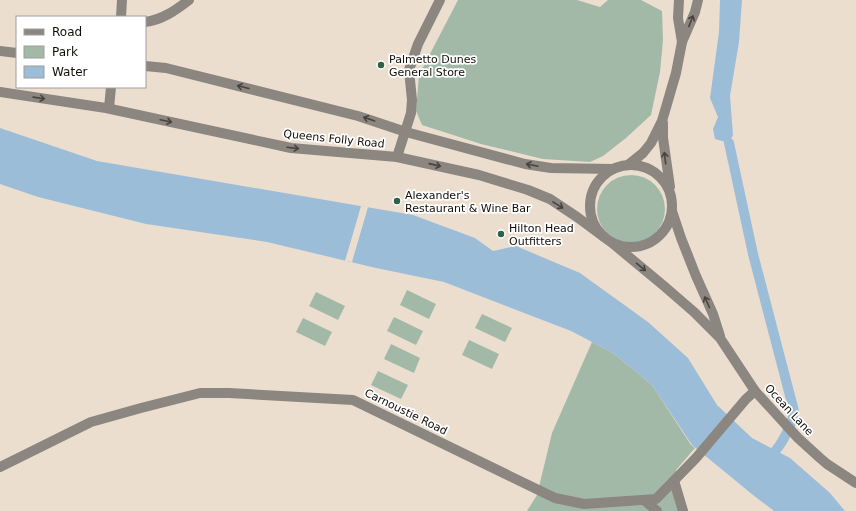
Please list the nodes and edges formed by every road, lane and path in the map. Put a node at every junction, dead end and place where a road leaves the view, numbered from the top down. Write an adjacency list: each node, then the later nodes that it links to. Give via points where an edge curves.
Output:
1 (122, 0): 6 (street)
2 (189, 0): 7 (street, via 170,13)
3 (440, 0): 16 (street, via 418,44 409,70 412,100)
4 (679, 0): 8 (street, via 678,18)
5 (698, 0): 8 (street, one-way to 5)
6 (121, 16)
7 (146, 22)
8 (682, 42): 15 (street)
9 (0, 51): 10 (street)
10 (16, 53)
11 (146, 66): 16 (street, Queens Folly Road, one-way to 11, via 350,114 166,68)
12 (110, 88): 14 (street)
13 (0, 92): 14 (street, Queens Folly Road, one-way to 14)
14 (109, 108): 17 (street, Queens Folly Road, one-way to 17, via 291,148)
15 (662, 121): 18 (street, via 651,143); 20 (street, one-way to 15)
16 (406, 132): 17 (street); 19 (street, Queens Folly Road, one-way to 16, via 539,167)
17 (397, 157): 22 (street, Queens Folly Road, one-way to 22, via 479,175 528,190 555,202)
18 (628, 165): 19 (street); 20 (street, via 643,166 661,177)
19 (613, 169): 22 (street, via 600,179 590,201 593,221 599,232)
20 (671, 195): 21 (street)
21 (672, 210): 22 (street, via 665,229 650,243 630,247 620,246); 23 (street, Ocean Lane, one-way to 21)
22 (608, 240): 23 (street, Ocean Lane, one-way to 23, via 676,296)
23 (720, 338): 24 (street, Ocean Lane)
24 (755, 391): 26 (street, Carnoustie Road); 27 (street, Ocean Lane, via 798,438 827,464)
25 (0, 466): 28 (street, Carnoustie Road, via 91,422 200,393 229,393 353,400 555,498 584,504)
26 (674, 481): 28 (street, Carnoustie Road, via 656,499); 30 (street)
27 (856, 483)
28 (644, 500): 29 (street)
29 (657, 511)
30 (683, 511)

